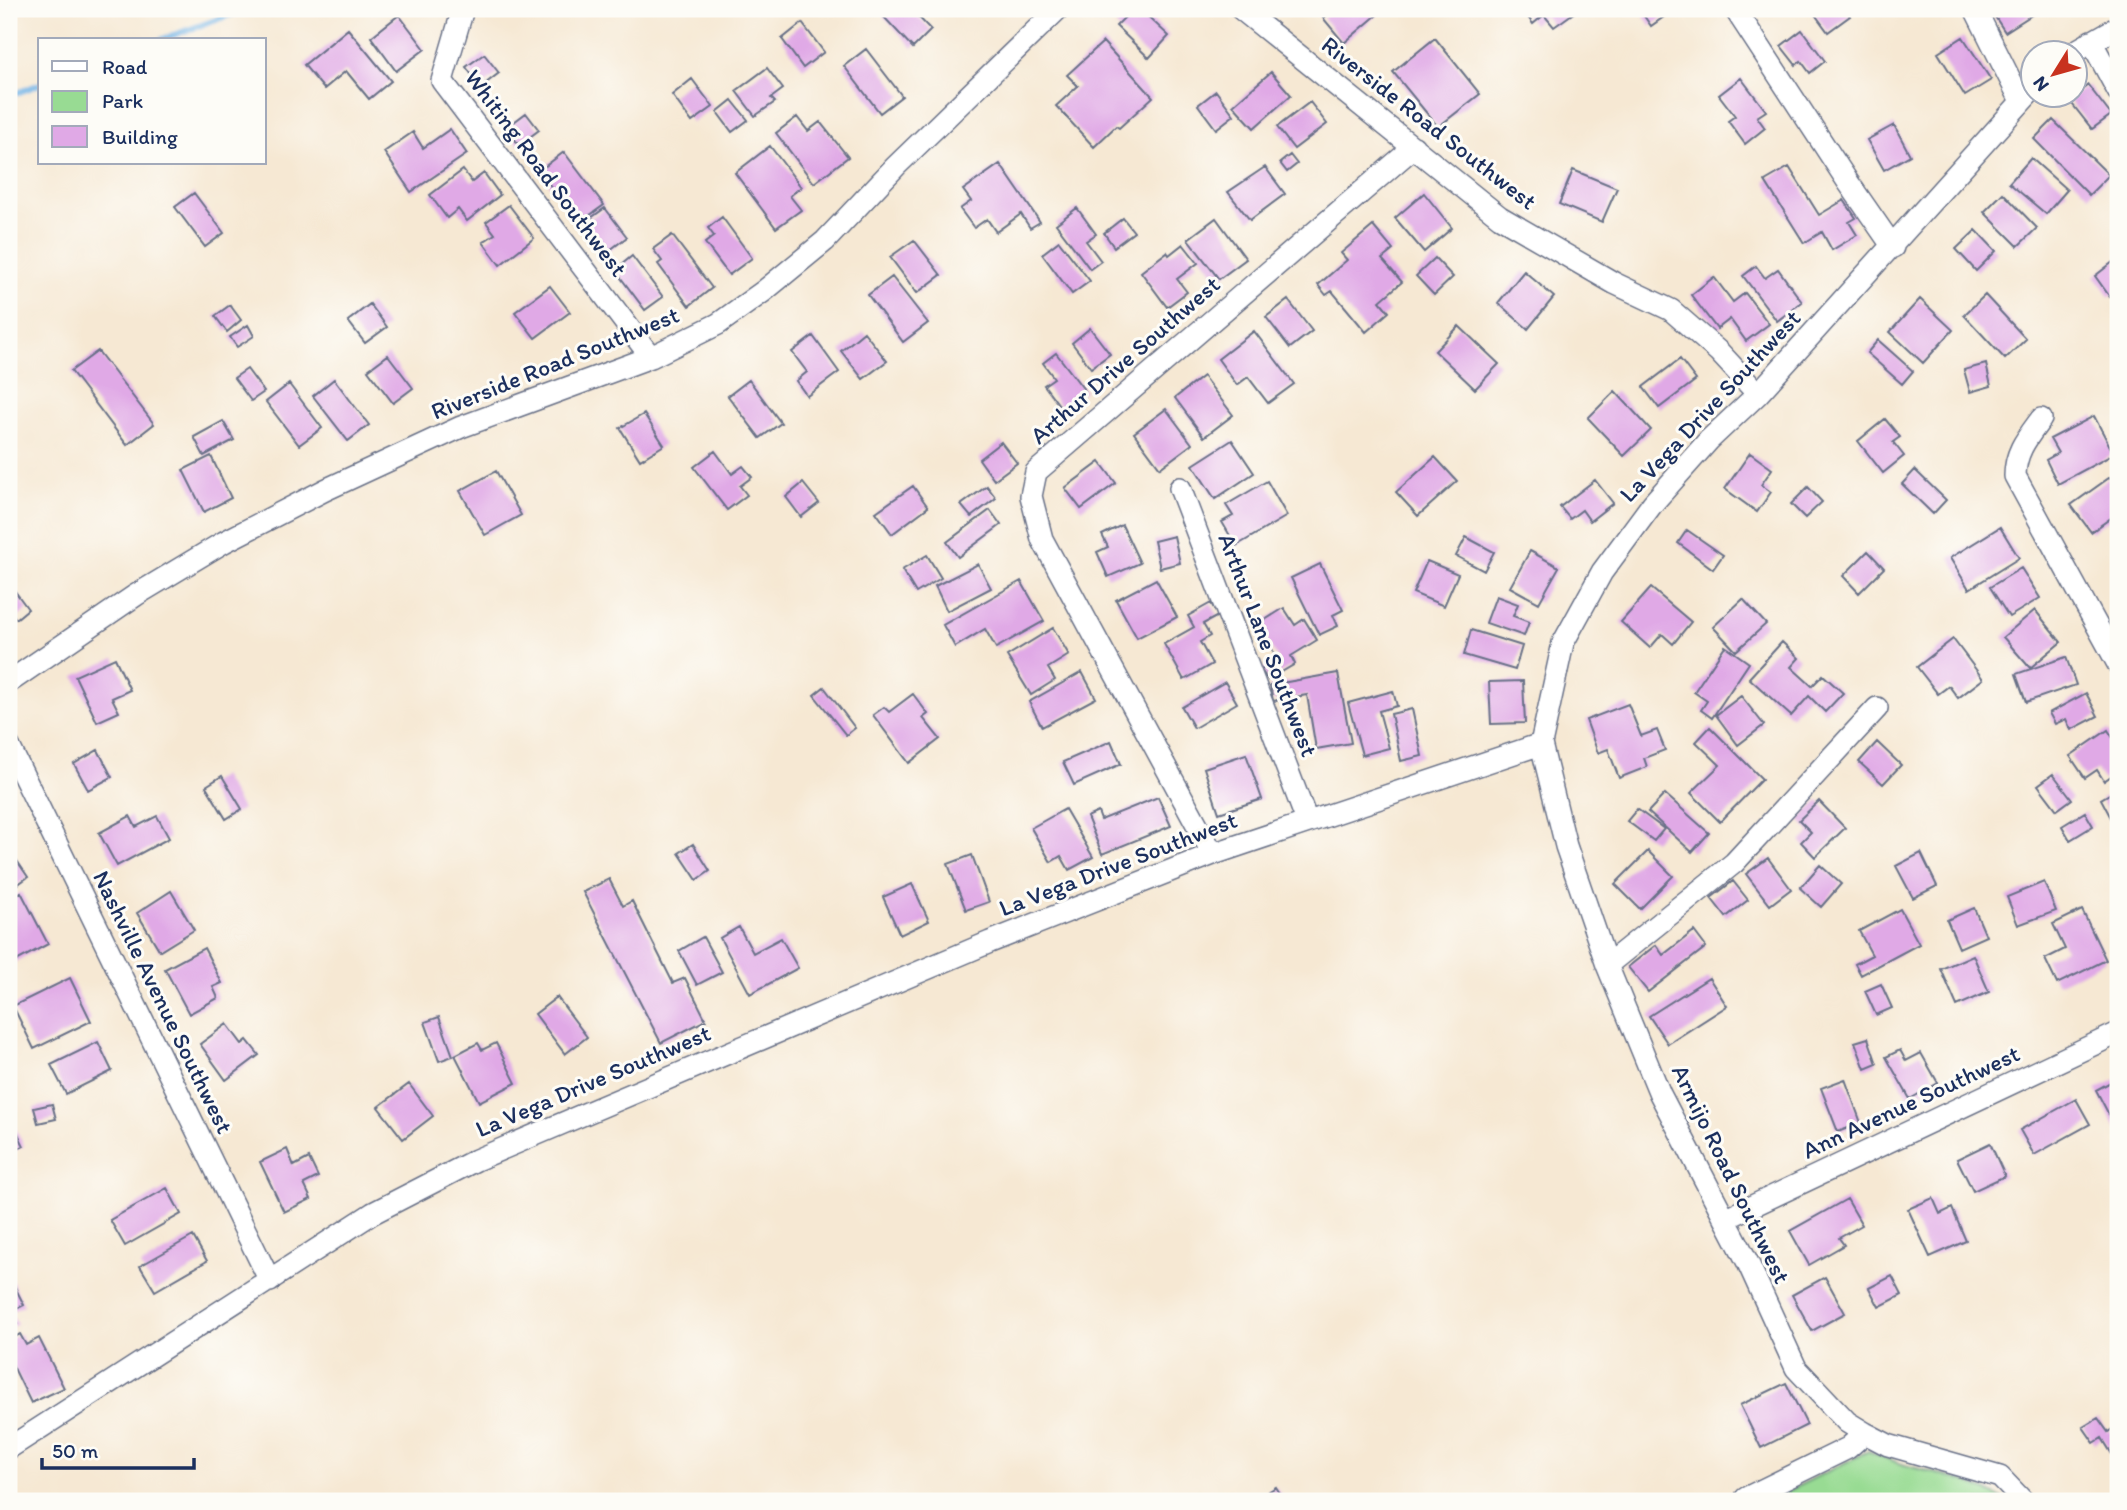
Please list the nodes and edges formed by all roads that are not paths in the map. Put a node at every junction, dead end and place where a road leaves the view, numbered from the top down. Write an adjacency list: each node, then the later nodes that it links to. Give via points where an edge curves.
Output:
1 (463, 9): 14 (street, Whiting Road Southwest, via 442,81)
2 (1058, 9): 14 (street, Riverside Road Southwest, via 825,241 718,324)
3 (1241, 9): 12 (street, Riverside Road Southwest)
4 (1735, 9): 13 (street)
5 (1975, 9): 9 (street, La Vega Drive Southwest)
6 (2118, 27): 7 (street)
7 (2088, 44)
8 (2088, 53): 10 (street)
9 (2018, 80)
10 (2118, 91)
11 (2018, 105): 13 (street, La Vega Drive Southwest)
12 (1414, 147): 15 (street, Riverside Road Southwest, via 1500,218 1671,310); 24 (street, Arthur Drive Southwest, via 1036,472 1031,495 1042,540)
13 (1893, 247): 15 (street, La Vega Drive Southwest)
14 (651, 357): 19 (street, Riverside Road Southwest, via 461,427 223,542)
15 (1758, 394): 21 (street, La Vega Drive Southwest, via 1672,482 1602,572 1563,643)
16 (2041, 419): 18 (street, via 2018,451 2015,476)
17 (1180, 488): 23 (street, Arthur Lane Southwest)
18 (2118, 664)
19 (9, 682)
20 (1877, 708): 25 (street, via 1734,863)
21 (1541, 744): 23 (street, La Vega Drive Southwest); 25 (street, Armijo Road Southwest, via 1566,846)
22 (9, 746): 28 (street, Nashville Avenue Southwest)
23 (1307, 821): 24 (street, La Vega Drive Southwest)
24 (1213, 854): 28 (street, La Vega Drive Southwest, via 990,942 476,1160 373,1213)
25 (1607, 965): 27 (street, Armijo Road Southwest, via 1660,1094)
26 (2118, 1033): 27 (street, Ann Avenue Southwest)
27 (1725, 1219): 29 (street, Armijo Road Southwest, via 1796,1368 1847,1422)
28 (270, 1281): 30 (street, La Vega Drive Southwest)
29 (1865, 1433): 31 (street, via 1848,1448); 32 (street, Armijo Road Southwest, via 1888,1445 2000,1477)
30 (9, 1448)
31 (1746, 1501)
32 (2024, 1501)

